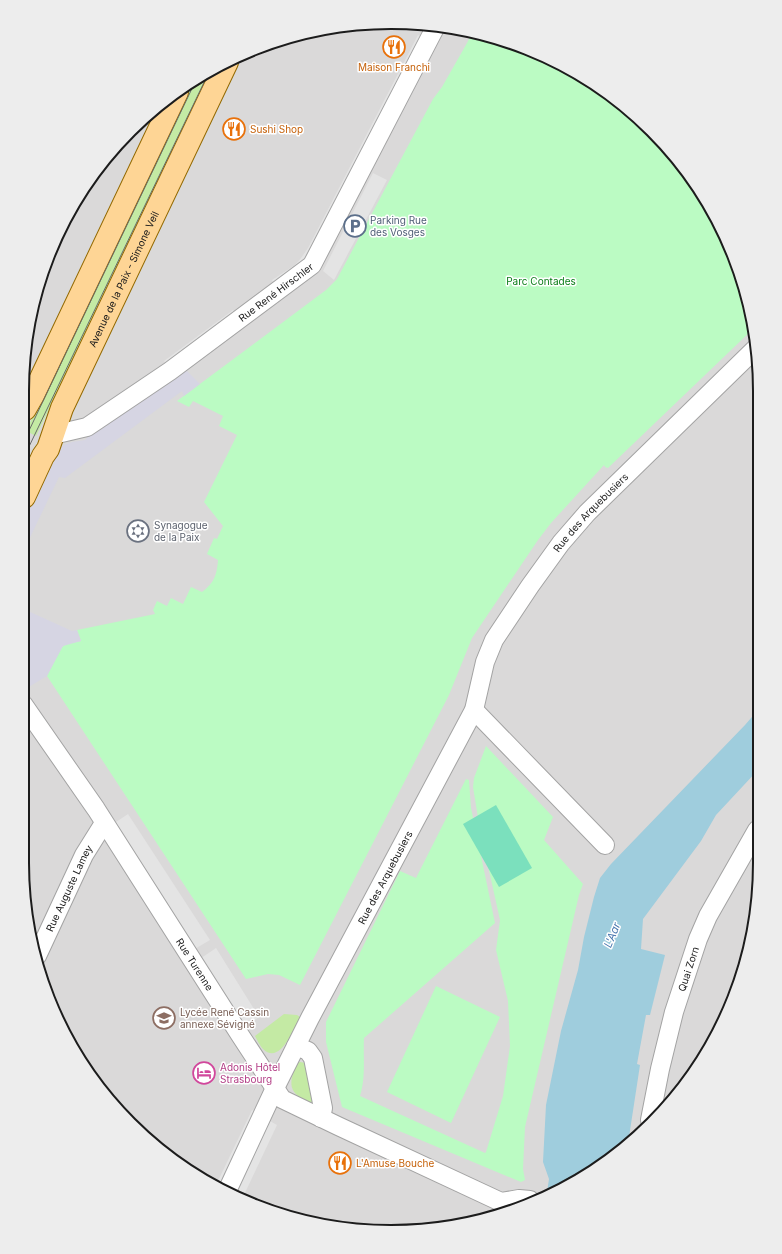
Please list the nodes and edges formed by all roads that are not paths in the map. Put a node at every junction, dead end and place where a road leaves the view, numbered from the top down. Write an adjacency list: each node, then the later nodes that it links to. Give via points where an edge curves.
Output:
1 (433, 32): 6 (street, Rue René Hirschler, via 312,265 161,377 87,427)
2 (223, 70): 6 (main road, Avenue de la Paix - Simone Veil, via 62,408)
3 (171, 104): 5 (main road)
4 (751, 353): 8 (street, Rue des Arquebusiers, via 587,514 561,543 494,640 485,662)
5 (29, 402)
6 (53, 435): 7 (main road, Avenue de la Paix - Simone Veil)
7 (29, 487)
8 (474, 710): 12 (street); 14 (street, Rue des Arquebusiers)
9 (29, 713): 10 (street, Rue Turenne)
10 (104, 823): 13 (street, Rue Auguste Lamey, via 84,855); 15 (street, Rue Turenne)
11 (753, 837): 16 (street, Quai Zorn, via 708,916 698,939 674,1012)
12 (604, 845)
13 (40, 950)
14 (296, 1046): 15 (street, Rue des Arquebusiers); 17 (street, via 308,1051 313,1058 323,1108)
15 (275, 1088): 17 (street, Rue Turenne, via 282,1099); 18 (street, Rue des Arquebusiers)
16 (651, 1115)
17 (321, 1118): 20 (street, Rue Turenne)
18 (229, 1187)
19 (524, 1199): 20 (street, Rue Turenne)
20 (501, 1207)

